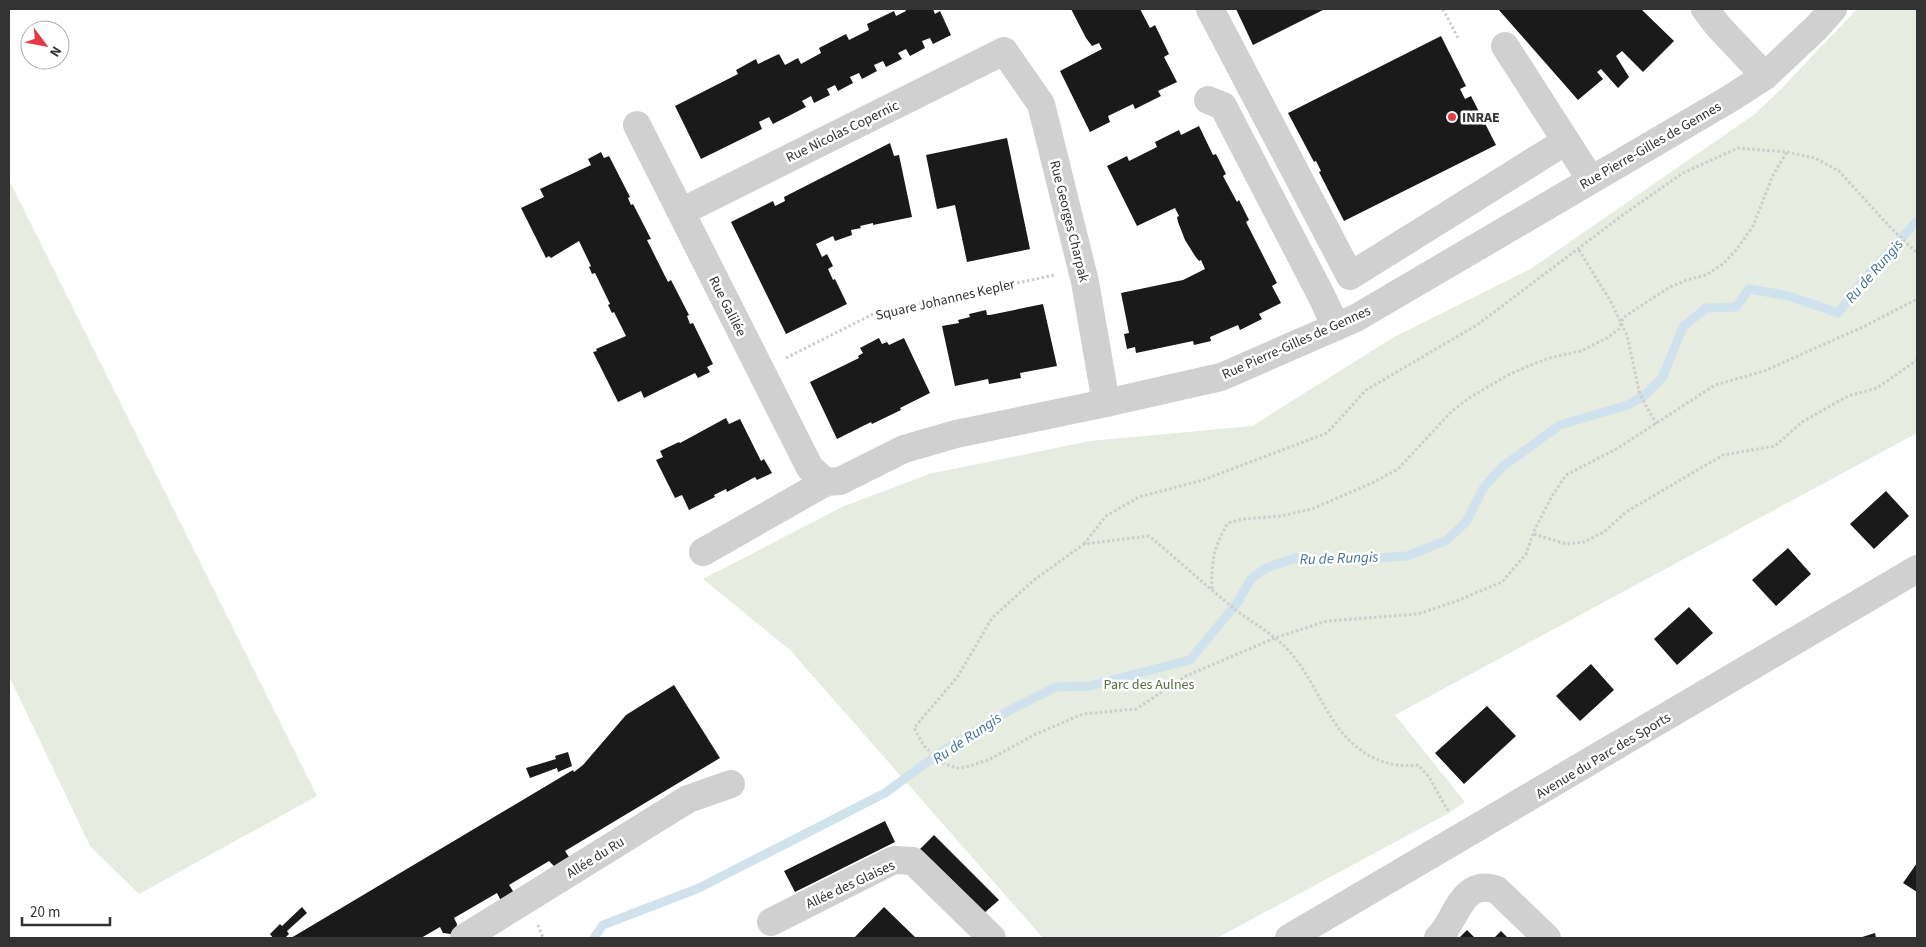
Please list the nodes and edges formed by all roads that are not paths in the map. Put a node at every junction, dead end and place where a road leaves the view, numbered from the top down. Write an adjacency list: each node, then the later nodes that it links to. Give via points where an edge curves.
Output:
1 (1210, 9): 9 (street, via 1350,276)
2 (1705, 9): 6 (street)
3 (1833, 9): 6 (street, Rue Pierre-Gilles de Gennes)
4 (1504, 46): 9 (street)
5 (1004, 51): 11 (street, Rue Nicolas Copernic); 13 (street, Rue Georges Charpak, via 1042,104 1082,269)
6 (1765, 76): 10 (street, Rue Pierre-Gilles de Gennes)
7 (1208, 100): 12 (street, via 1223,106)
8 (637, 125): 11 (street, Rue Galilée)
9 (1566, 141): 10 (street)
10 (1591, 180): 12 (street, Rue Pierre-Gilles de Gennes)
11 (680, 212): 14 (street, Rue Galilée, via 810,468)
12 (1336, 327): 13 (street, Rue Pierre-Gilles de Gennes, via 1221,377)
13 (1106, 403): 14 (street, Rue Pierre-Gilles de Gennes, via 956,434 904,449 840,481)
14 (826, 482): 15 (street, Rue Pierre-Gilles de Gennes)
15 (703, 552)
16 (1917, 569): 21 (street, Avenue du Parc des Sports)
17 (731, 784): 19 (street, Allée du Ru, via 688,799)
18 (771, 922): 20 (street, Allée des Glaises, via 894,860 913,862)
19 (464, 938)
20 (992, 938)
21 (1289, 938)
22 (1438, 938): 23 (street, via 1459,904 1472,891 1487,887 1497,890)
23 (1547, 938)

